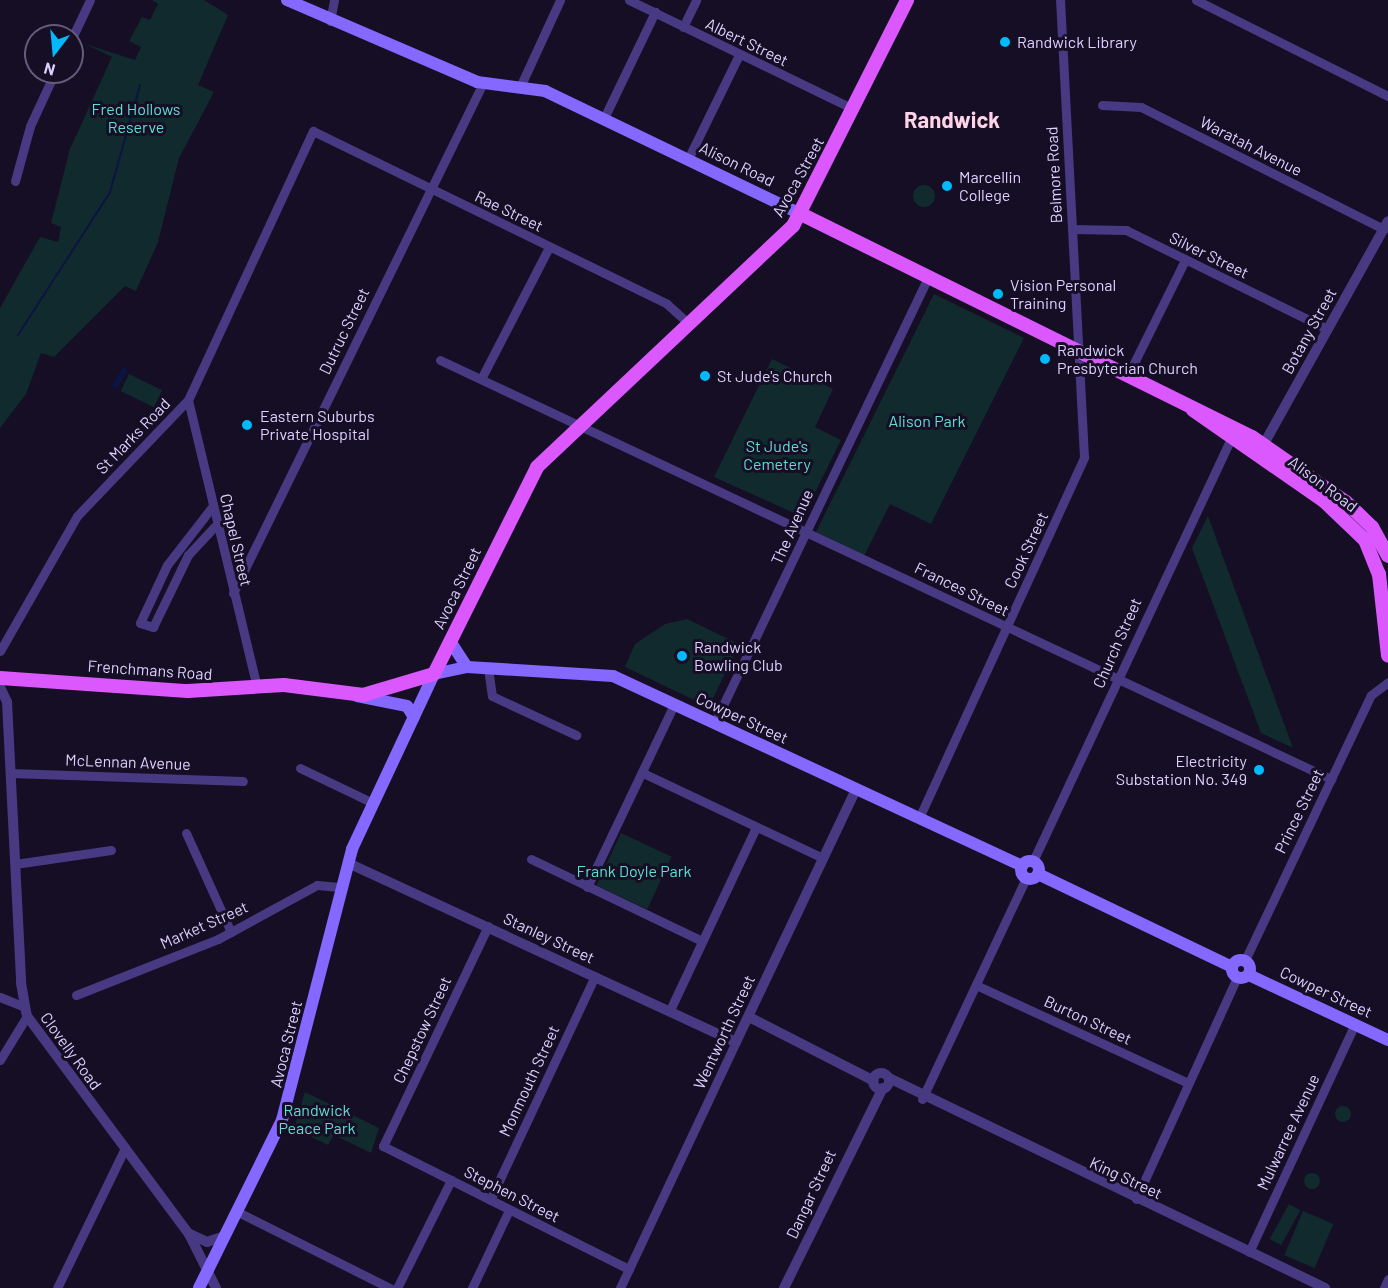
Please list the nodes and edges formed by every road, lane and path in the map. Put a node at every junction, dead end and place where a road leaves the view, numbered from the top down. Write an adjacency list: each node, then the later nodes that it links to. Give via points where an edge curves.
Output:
1 (90, 0): 12 (street)
2 (287, 0): 11 (main road, Alison Road)
3 (334, 0): 11 (street)
4 (560, 0): 17 (street)
5 (629, 0): 10 (street, Albert Street)
6 (696, 0): 13 (street)
7 (907, 0): 20 (main road, Avoca Street)
8 (1060, 0): 28 (street, Belmore Road)
9 (1196, 0): 18 (street)
10 (655, 12): 13 (street, Albert Street); 21 (street)
11 (330, 21): 15 (main road, Alison Road)
12 (79, 24)
13 (684, 27): 14 (street, Albert Street)
14 (739, 55): 20 (street, Albert Street); 23 (street)
15 (483, 83): 17 (main road, Alison Road); 25 (street, Dutruc Street)
16 (49, 84): 24 (street, via 30,126)
17 (520, 87): 21 (main road, Alison Road, via 545,91)
18 (1388, 96)
19 (1102, 105): 27 (street, Waratah Avenue, via 1141,107)
20 (853, 110): 26 (main road, Avoca Street)
21 (604, 118): 23 (main road, Alison Road)
22 (313, 131): 25 (street, Rae Street); 38 (street, St Marks Road)
23 (688, 159): 26 (main road, Alison Road)
24 (15, 181)
25 (431, 189): 29 (street, Rae Street); 49 (street, Dutruc Street)
26 (801, 214): 31 (main road, Alison Road); 32 (main road, Avoca Street)
27 (1386, 225): 33 (street, Botany Street)
28 (1072, 229): 30 (street, Silver Street, via 1119,227); 34 (street, Belmore Road)
29 (549, 247): 32 (street, Rae Street, via 667,304); 37 (street)
30 (1185, 260): 33 (street, Silver Street); 36 (street)
31 (928, 277): 34 (main road, Alison Road); 45 (street, The Avenue)
32 (688, 322): 40 (main road, Avoca Street)
33 (1327, 329): 42 (street, Botany Street)
34 (1079, 349): 36 (main road, Alison Road); 50 (street, Cook Street, via 1082,463)
35 (440, 360): 37 (street, Frances Street)
36 (1128, 375): 39 (main road, Alison Road)
37 (482, 378): 40 (street, Frances Street)
38 (188, 400): 43 (street, Chapel Street); 52 (street, St Marks Road, via 78,516)
39 (1192, 409): 41 (main road, Alison Road); 42 (main road, Alison Road)
40 (579, 424): 45 (street, Frances Street); 51 (main road, Avoca Street, via 534,472)
41 (1231, 439): 42 (main road, Alison Road); 58 (street, Church Street)
42 (1260, 450): 46 (main road, Alison Road, via 1346,502); 47 (main road, Alison Road, via 1348,521)
43 (212, 507): 44 (street, Chapel Street); 44 (street, via 167,565 140,623 153,627 188,555)
44 (214, 526): 49 (street, Chapel Street)
45 (806, 531): 50 (street, Frances Street); 65 (street, The Avenue)
46 (1385, 537): 47 (street); 48 (main road, Alison Road)
47 (1372, 554): 53 (main road, Alison Road)
48 (1388, 555)
49 (232, 593): 61 (street, Chapel Street)
50 (1006, 627): 58 (street, Frances Street); 74 (street, Cook Street)
51 (450, 640): 54 (main road); 56 (main road, Avoca Street)
52 (0, 651)
53 (1388, 656)
54 (467, 667): 55 (main road, Cowper Street); 56 (main road, Cowper Street)
55 (488, 668): 63 (main road, Cowper Street, via 613,676); 66 (street, via 492,696)
56 (434, 674): 62 (main road, Frenchmans Road, via 382,694); 64 (main road, Avoca Street)
57 (0, 676): 61 (main road, Frenchmans Road, via 188,691)
58 (1118, 678): 70 (street, Frances Street); 81 (street, Church Street)
59 (1388, 682): 70 (street, Prince Street, via 1371,694)
60 (0, 687): 68 (street, Clovelly Road, via 7,702)
61 (258, 687): 62 (main road, Frenchmans Road)
62 (348, 694): 64 (main road, via 407,706)
63 (674, 705): 65 (main road, Cowper Street); 69 (street)
64 (414, 717): 73 (main road, Avoca Street)
65 (714, 724): 72 (main road, Cowper Street)
66 (576, 735)
67 (300, 768): 73 (street)
68 (11, 773): 71 (street, McLennan Avenue); 82 (street, Clovelly Road)
69 (642, 773): 75 (street); 85 (street)
70 (1331, 779): 89 (street, Prince Street)
71 (243, 781)
72 (856, 789): 74 (main road, Cowper Street); 78 (street, Wentworth Street)
73 (374, 802): 80 (main road, Avoca Street)
74 (919, 818): 81 (main road, Cowper Street)
75 (756, 827): 78 (street); 88 (street)
76 (186, 833): 87 (street)
77 (111, 850): 82 (street)
78 (823, 858): 97 (street, Wentworth Street)
79 (531, 859): 85 (street)
80 (348, 863): 84 (main road, Avoca Street); 86 (street, Stanley Street)
81 (1028, 863): 83 (main road)
82 (15, 864): 96 (street, Clovelly Road)
83 (1032, 876): 90 (main road, Cowper Street); 92 (street)
84 (342, 887): 87 (street, Market Street, via 317,885); 111 (main road, Avoca Street, via 285,1113)
85 (587, 887): 88 (street)
86 (488, 926): 91 (street, Stanley Street); 105 (street, Chepstow Street)
87 (231, 932): 93 (street, Market Street)
88 (702, 941): 95 (street)
89 (1245, 960): 90 (main road)
90 (1239, 973): 98 (main road, Cowper Street); 103 (street)
91 (595, 976): 95 (street, Stanley Street); 109 (street, Monmouth Street)
92 (976, 985): 103 (street, Burton Street); 104 (street)
93 (76, 995)
94 (0, 997): 96 (street)
95 (670, 1010): 100 (street, Stanley Street)
96 (26, 1011): 101 (street); 106 (street, Clovelly Road)
97 (748, 1017): 100 (street, Wentworth Street); 102 (street, King Street)
98 (1355, 1024): 99 (main road, Cowper Street); 114 (street, Mulwarree Avenue)
99 (1388, 1040)
100 (736, 1042): 115 (street, Wentworth Street)
101 (0, 1060)
102 (881, 1082): 104 (street, King Street); 125 (street, Dangar Street)
103 (1188, 1083): 108 (street)
104 (918, 1096): 108 (street, King Street)
105 (383, 1146): 107 (street, Stephen Street)
106 (126, 1148): 112 (street, Clovelly Road); 118 (street)
107 (451, 1180): 109 (street, Stephen Street); 122 (street)
108 (1136, 1199): 114 (street, King Street)
109 (490, 1200): 110 (street, Stephen Street)
110 (509, 1209): 115 (street, Stephen Street); 123 (street)
111 (236, 1211): 113 (main road, Avoca Street); 121 (street)
112 (189, 1234): 113 (street, via 207,1242); 116 (street, Clovelly Road)
113 (224, 1236): 116 (main road, Avoca Street)
114 (1248, 1252): 126 (street, King Street)
115 (628, 1269): 124 (street, Wentworth Street)
116 (208, 1270): 119 (main road, Avoca Street); 120 (street, Clovelly Road)
117 (1388, 1279): 127 (street)
118 (57, 1288)
119 (199, 1288)
120 (216, 1288)
121 (390, 1288)
122 (397, 1288)
123 (472, 1288)
124 (620, 1288)
125 (784, 1288)
126 (1325, 1288)
127 (1384, 1288)

